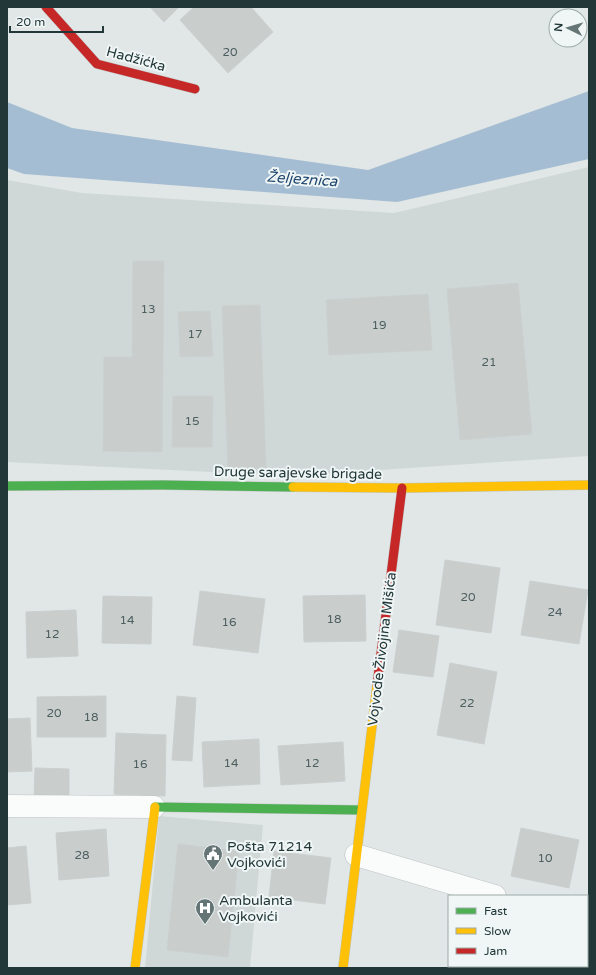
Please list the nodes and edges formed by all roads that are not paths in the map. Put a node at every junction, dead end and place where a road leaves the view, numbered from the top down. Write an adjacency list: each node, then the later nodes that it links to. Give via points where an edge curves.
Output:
1 (46, 7): 2 (street, Hadžićka, via 98,64)
2 (195, 89)
3 (589, 485): 5 (street, Druge sarajevske brigade)
4 (7, 486): 5 (street, Druge sarajevske brigade)
5 (402, 488): 8 (street, Vojvode Živojina Mišića)
6 (7, 806): 7 (street)
7 (154, 807): 8 (street); 11 (street)
8 (361, 810): 9 (street, Vojvode Živojina Mišića)
9 (356, 855): 10 (street); 12 (street, Vojvode Živojina Mišića)
10 (493, 895)
11 (135, 968)
12 (343, 968)

